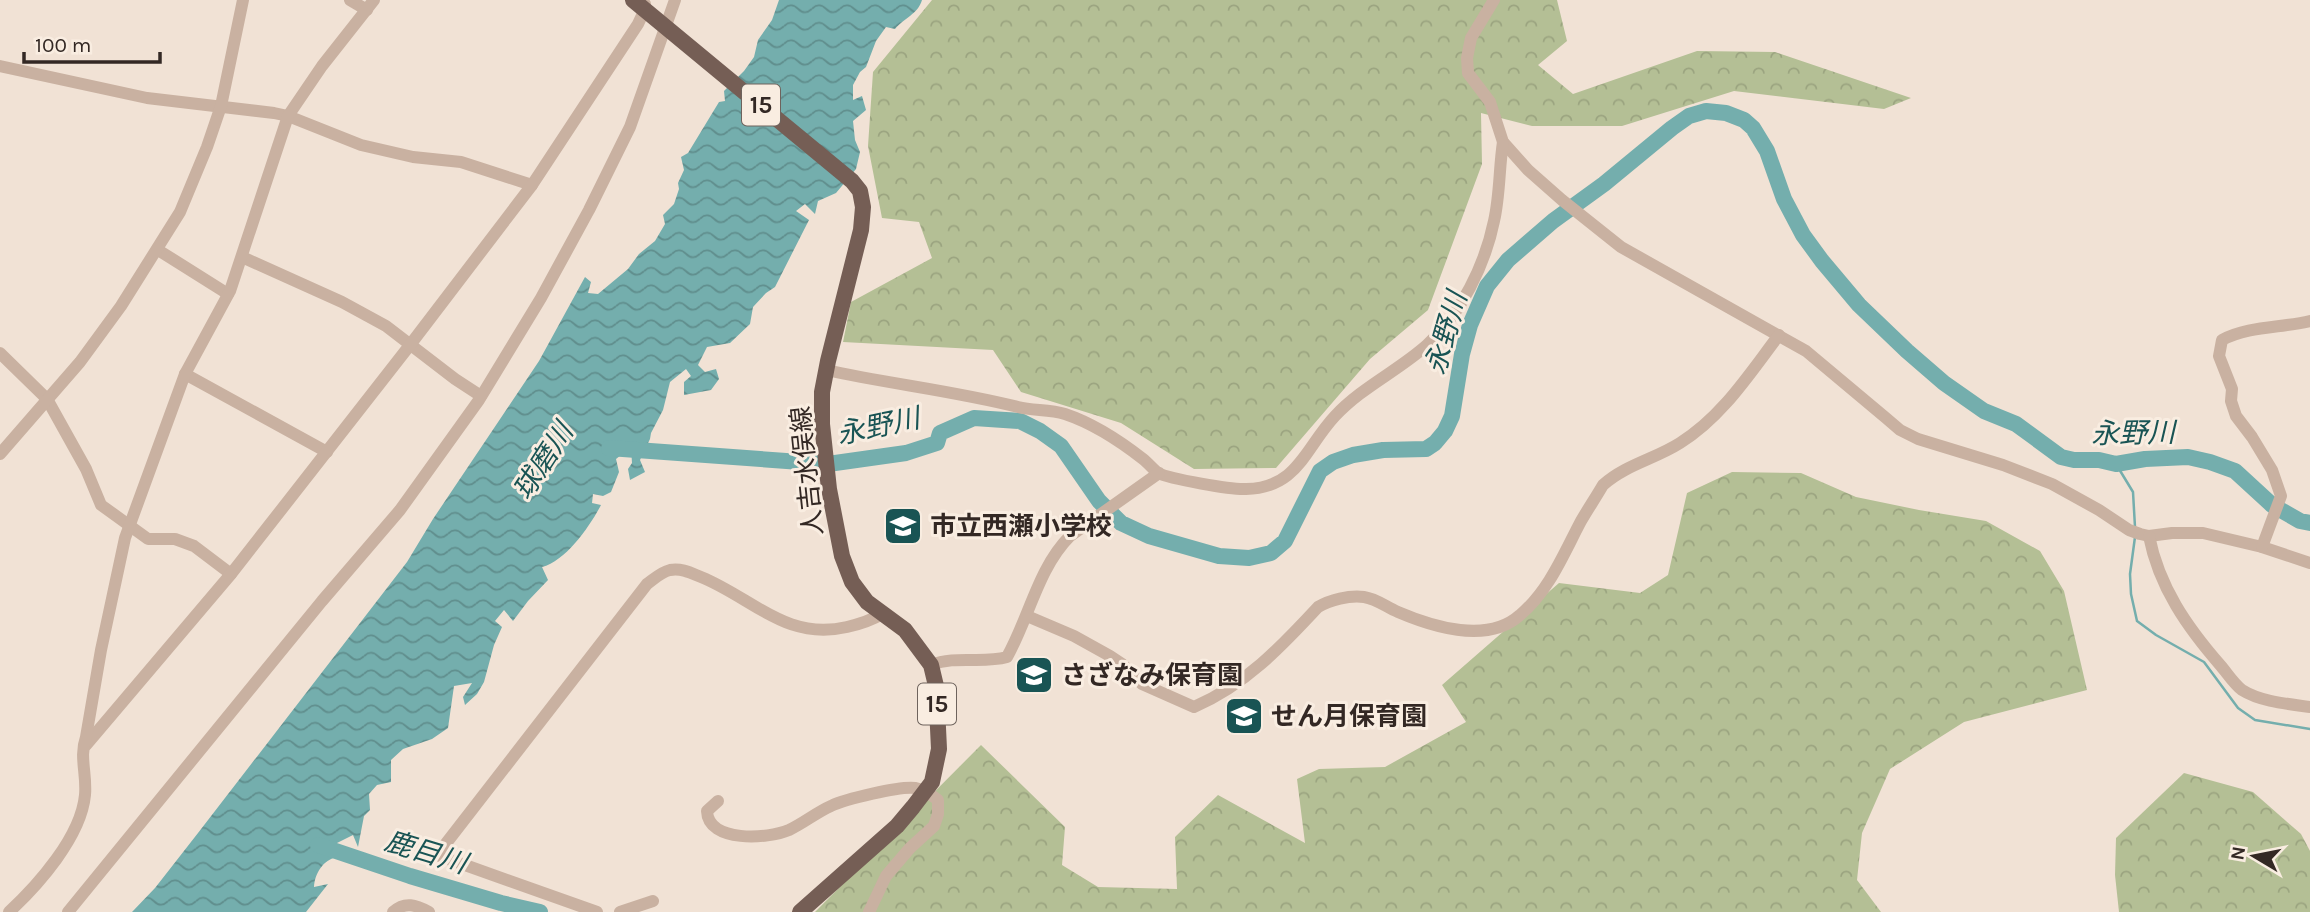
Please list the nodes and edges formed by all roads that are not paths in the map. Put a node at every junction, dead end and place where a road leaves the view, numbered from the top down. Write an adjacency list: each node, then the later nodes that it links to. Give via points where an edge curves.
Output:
1 (243, 0): 9 (street)
2 (350, 0): 6 (street)
3 (675, 0): 7 (street)
4 (1494, 0): 11 (street, via 1471,38 1467,58 1468,73 1490,102)
5 (641, 3): 7 (main road, 人吉水俣線 / 15); 12 (street, via 638,24)
6 (370, 5): 10 (street)
7 (669, 28): 20 (main road, 人吉水俣線 / 15, via 860,191 861,230); 22 (street, via 630,127 589,210)
8 (0, 66): 9 (street, via 148,98)
9 (221, 106): 10 (street); 13 (street, via 180,212)
10 (288, 116): 12 (street, via 361,145 461,162); 14 (street)
11 (1503, 142): 17 (street, via 1528,170 1621,247); 26 (street, via 1495,219 1480,266 1453,316 1428,344 1347,405 1321,431 1298,466 1267,488 1244,490)
12 (532, 185): 18 (street)
13 (158, 250): 15 (street); 23 (street, via 80,362)
14 (242, 257): 15 (street); 18 (street, via 342,302)
15 (228, 294): 21 (street)
16 (2310, 321): 29 (street, via 2246,331 2222,340 2220,356 2236,416 2272,470 2281,496)
17 (1779, 335): 28 (street, via 1806,351 1900,430 2029,475 2129,530); 33 (street, via 1702,427 1603,485 1546,586 1507,625 1490,630 1439,626 1362,596 1327,602 1242,681 1194,707 1142,684 1122,664 1074,636)
18 (410, 345): 22 (street); 24 (street)
19 (0, 353): 23 (street)
20 (826, 370): 26 (street, via 1066,414 1142,458); 32 (main road, 人吉水俣線 / 15, via 824,446 842,556 852,582)
21 (185, 374): 24 (street); 27 (street)
22 (481, 396): 41 (street, via 400,510)
23 (47, 399): 25 (street); 27 (street, via 101,505)
24 (327, 452): 31 (street)
25 (0, 454)
26 (1159, 473): 33 (street, via 1062,545)
27 (130, 526): 31 (street, via 148,539 175,539 194,547); 36 (street)
28 (2149, 536): 29 (street, via 2203,533); 35 (street, via 2153,558 2173,602 2194,635 2242,689)
29 (2262, 547): 30 (street)
30 (2310, 563)
31 (231, 574): 36 (street)
32 (882, 614): 34 (main road, 人吉水俣線 / 15, via 905,630); 44 (street, via 839,629 813,630 790,626 724,587 682,569 661,573 647,584 437,855)
33 (1027, 616): 34 (street, via 1007,657)
34 (930, 665): 37 (main road, 人吉水俣線 / 15, via 936,686 939,749)
35 (2310, 707)
36 (81, 751): 40 (street, via 85,797 80,816 51,865)
37 (927, 791): 38 (street, via 911,787 846,801 789,830 756,838 716,829 707,819 707,811); 46 (main road, 人吉水俣線 / 15, via 897,826); 47 (street, via 938,800 934,826 886,876)
38 (718, 801)
39 (653, 901): 45 (street)
40 (9, 912)
41 (68, 912)
42 (393, 912): 43 (street, via 408,904)
43 (429, 912)
44 (597, 912)
45 (620, 912)
46 (800, 912)
47 (869, 912)

